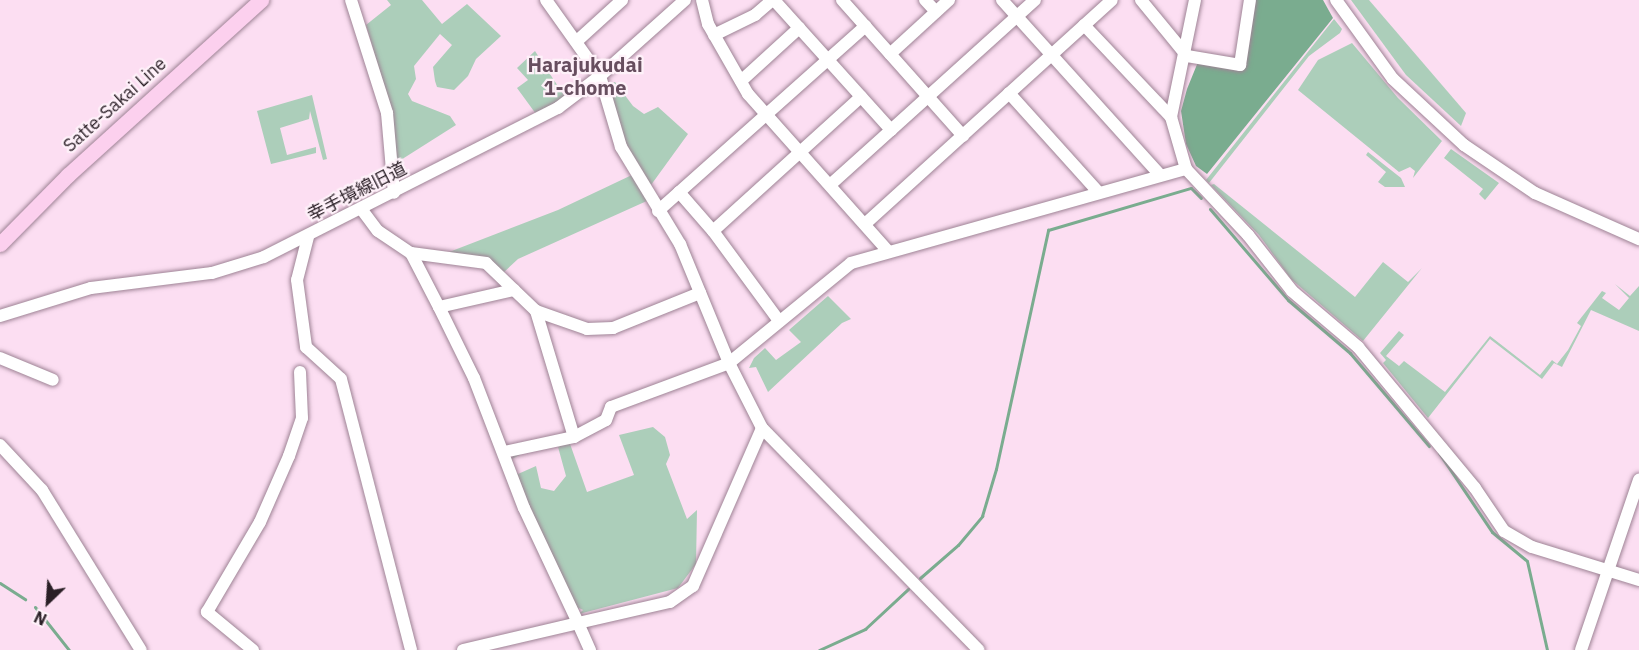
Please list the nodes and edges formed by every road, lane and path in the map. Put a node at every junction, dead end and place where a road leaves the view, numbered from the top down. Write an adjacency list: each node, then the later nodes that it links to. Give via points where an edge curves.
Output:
1 (261, 0): 51 (main road, Satte-Sakai Line, via 76,168)
2 (351, 0): 44 (street, via 387,112)
3 (546, 0): 24 (street)
4 (622, 0): 24 (street)
5 (685, 0): 29 (street, 幸手境線旧道)
6 (702, 0): 23 (street)
7 (773, 0): 22 (street); 23 (street, via 755,15)
8 (842, 0): 21 (street)
9 (925, 0): 18 (street)
10 (949, 0): 18 (street)
11 (1002, 0): 19 (street)
12 (1035, 0): 19 (street)
13 (1112, 0): 20 (street)
14 (1141, 0): 27 (street)
15 (1195, 0): 27 (street)
16 (1250, 0): 27 (street, via 1240,65)
17 (1336, 0): 50 (street, via 1394,79 1464,145 1535,193)
18 (936, 12): 25 (street)
19 (1016, 16): 26 (street); 32 (street)
20 (1084, 25): 26 (street); 35 (street)
21 (866, 26): 25 (street); 28 (street)
22 (799, 28): 28 (street); 30 (street)
23 (714, 35): 30 (street)
24 (577, 42): 29 (street)
25 (890, 54): 32 (street)
26 (1051, 54): 31 (street); 40 (street)
27 (1186, 56): 35 (street)
28 (826, 61): 33 (street); 34 (street)
29 (600, 76): 44 (street, 幸手境線旧道, via 558,108); 46 (street, via 621,147)
30 (741, 81): 34 (street)
31 (1009, 93): 37 (street); 43 (street)
32 (927, 96): 36 (street); 37 (street)
33 (861, 98): 36 (street); 38 (street)
34 (766, 115): 38 (street); 42 (street)
35 (1171, 117): 39 (street)
36 (891, 130): 41 (street)
37 (963, 136): 47 (street)
38 (800, 151): 41 (street); 48 (street)
39 (1186, 169): 40 (street); 69 (street, via 1248,235 1292,291 1358,347 1510,536 1532,548)
40 (1160, 175): 43 (street)
41 (830, 185): 47 (street)
42 (680, 192): 46 (street); 48 (street)
43 (1098, 192): 52 (street)
44 (394, 193): 45 (street, 幸手境線旧道)
45 (362, 210): 49 (street, 幸手境線旧道); 53 (street, via 378,231)
46 (658, 211): 55 (street, via 680,244)
47 (865, 224): 52 (street)
48 (713, 231): 59 (street)
49 (308, 237): 58 (street, 幸手境線旧道, via 264,257 212,273 91,288); 74 (street, via 297,280 306,347 341,379)
50 (1639, 239)
51 (0, 244)
52 (888, 251): 59 (street, via 843,267)
53 (411, 253): 54 (street, via 486,263); 56 (street)
54 (514, 290): 56 (street); 57 (street)
55 (700, 293): 57 (street, via 599,331); 61 (street)
56 (439, 307): 67 (street)
57 (536, 311): 65 (street)
58 (0, 316)
59 (779, 321): 61 (street)
60 (0, 358): 63 (street)
61 (729, 363): 64 (street); 65 (street, via 611,407 606,420)
62 (300, 372): 73 (street, via 302,418 289,456 260,522 207,612)
63 (53, 380)
64 (762, 428): 71 (street, via 693,586 670,602); 77 (street)
65 (574, 437): 67 (street)
66 (0, 444): 72 (street, via 42,490)
67 (504, 452): 71 (street, via 524,508)
68 (1639, 480): 69 (street)
69 (1607, 569): 70 (street); 78 (street)
70 (1639, 580)
71 (578, 623): 75 (street); 76 (street)
72 (141, 650)
73 (254, 650)
74 (411, 650)
75 (463, 650)
76 (590, 650)
77 (979, 650)
78 (1581, 650)

